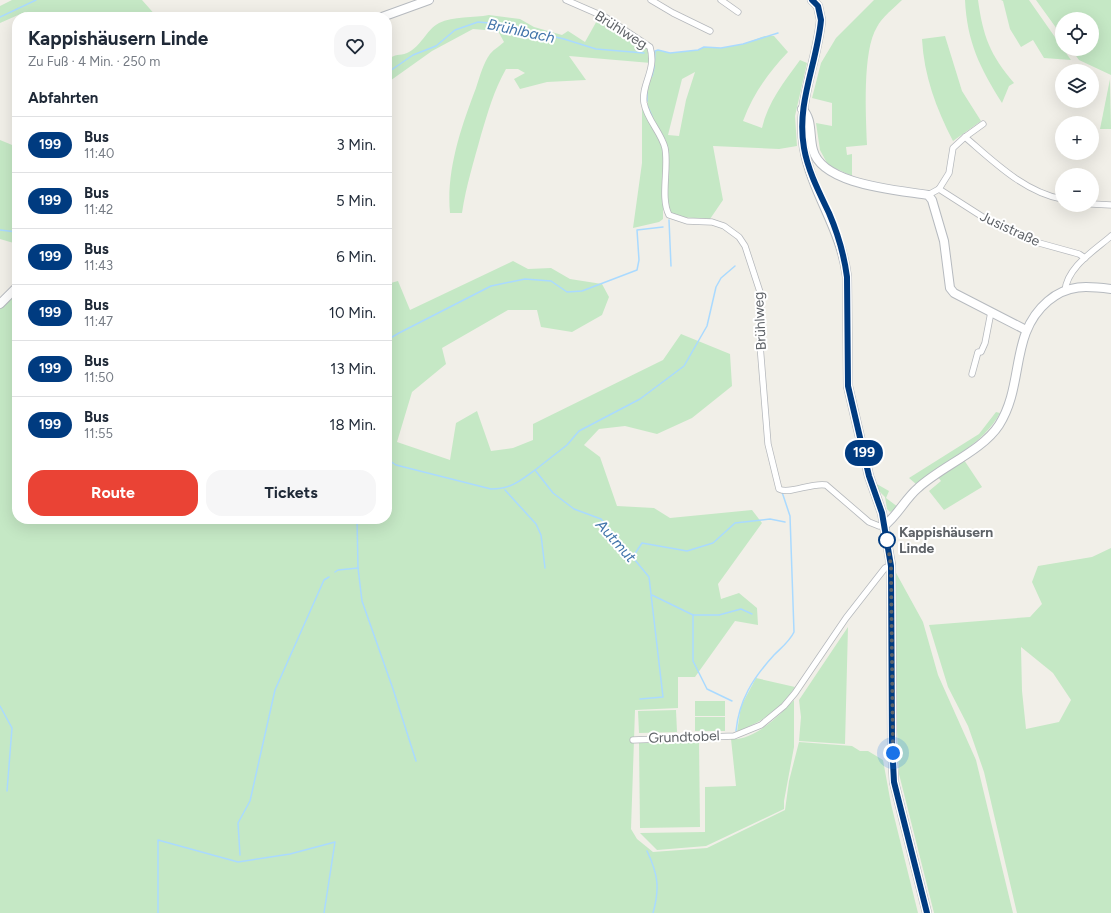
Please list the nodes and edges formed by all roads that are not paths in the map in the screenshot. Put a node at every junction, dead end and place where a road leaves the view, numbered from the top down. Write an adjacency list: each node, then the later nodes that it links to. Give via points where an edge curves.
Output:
1 (429, 0): 7 (main road)
2 (566, 0): 26 (street, Brühlweg, via 606,17 650,46 653,56 652,67 645,88 644,103 665,148 666,202 669,215 687,221 712,222 724,226 739,237 745,246 761,295 760,345 768,444 779,489 786,491 818,483 826,485 869,522)
3 (651, 0): 8 (street)
4 (721, 0): 6 (street)
5 (812, 0): 9 (main road, via 818,6 820,25)
6 (738, 12)
7 (392, 13)
8 (710, 31)
9 (802, 109): 13 (main road, via 808,117 813,150 822,166 831,172 883,188); 26 (main road, via 806,159 845,260 848,386 869,476)
10 (984, 124): 11 (street)
11 (965, 137): 12 (street, via 954,148 949,173); 14 (street, via 1000,167 1033,188)
12 (939, 189): 13 (street); 18 (street, Jusistraße, via 993,223 1032,241)
13 (928, 195): 23 (main road, via 932,200 944,241 950,288 954,293)
14 (1055, 196)
15 (1099, 204): 16 (street)
16 (1111, 205)
17 (1111, 236): 18 (street)
18 (1085, 258): 20 (street, via 1069,277)
19 (1111, 290): 20 (main road, via 1087,286)
20 (1065, 291): 24 (main road, via 1042,306 1030,320)
21 (12, 292): 22 (main road)
22 (0, 304)
23 (991, 312): 24 (main road); 25 (street, via 985,343 981,352 978,352)
24 (1026, 330): 26 (main road, via 1015,387 999,425 985,440 918,488 895,518)
25 (972, 374)
26 (884, 526): 27 (main road)
27 (891, 566): 28 (street, Grundtobel, via 885,568 846,618 784,706 761,725 734,736); 29 (main road, via 894,782)
28 (633, 740)
29 (927, 913)

